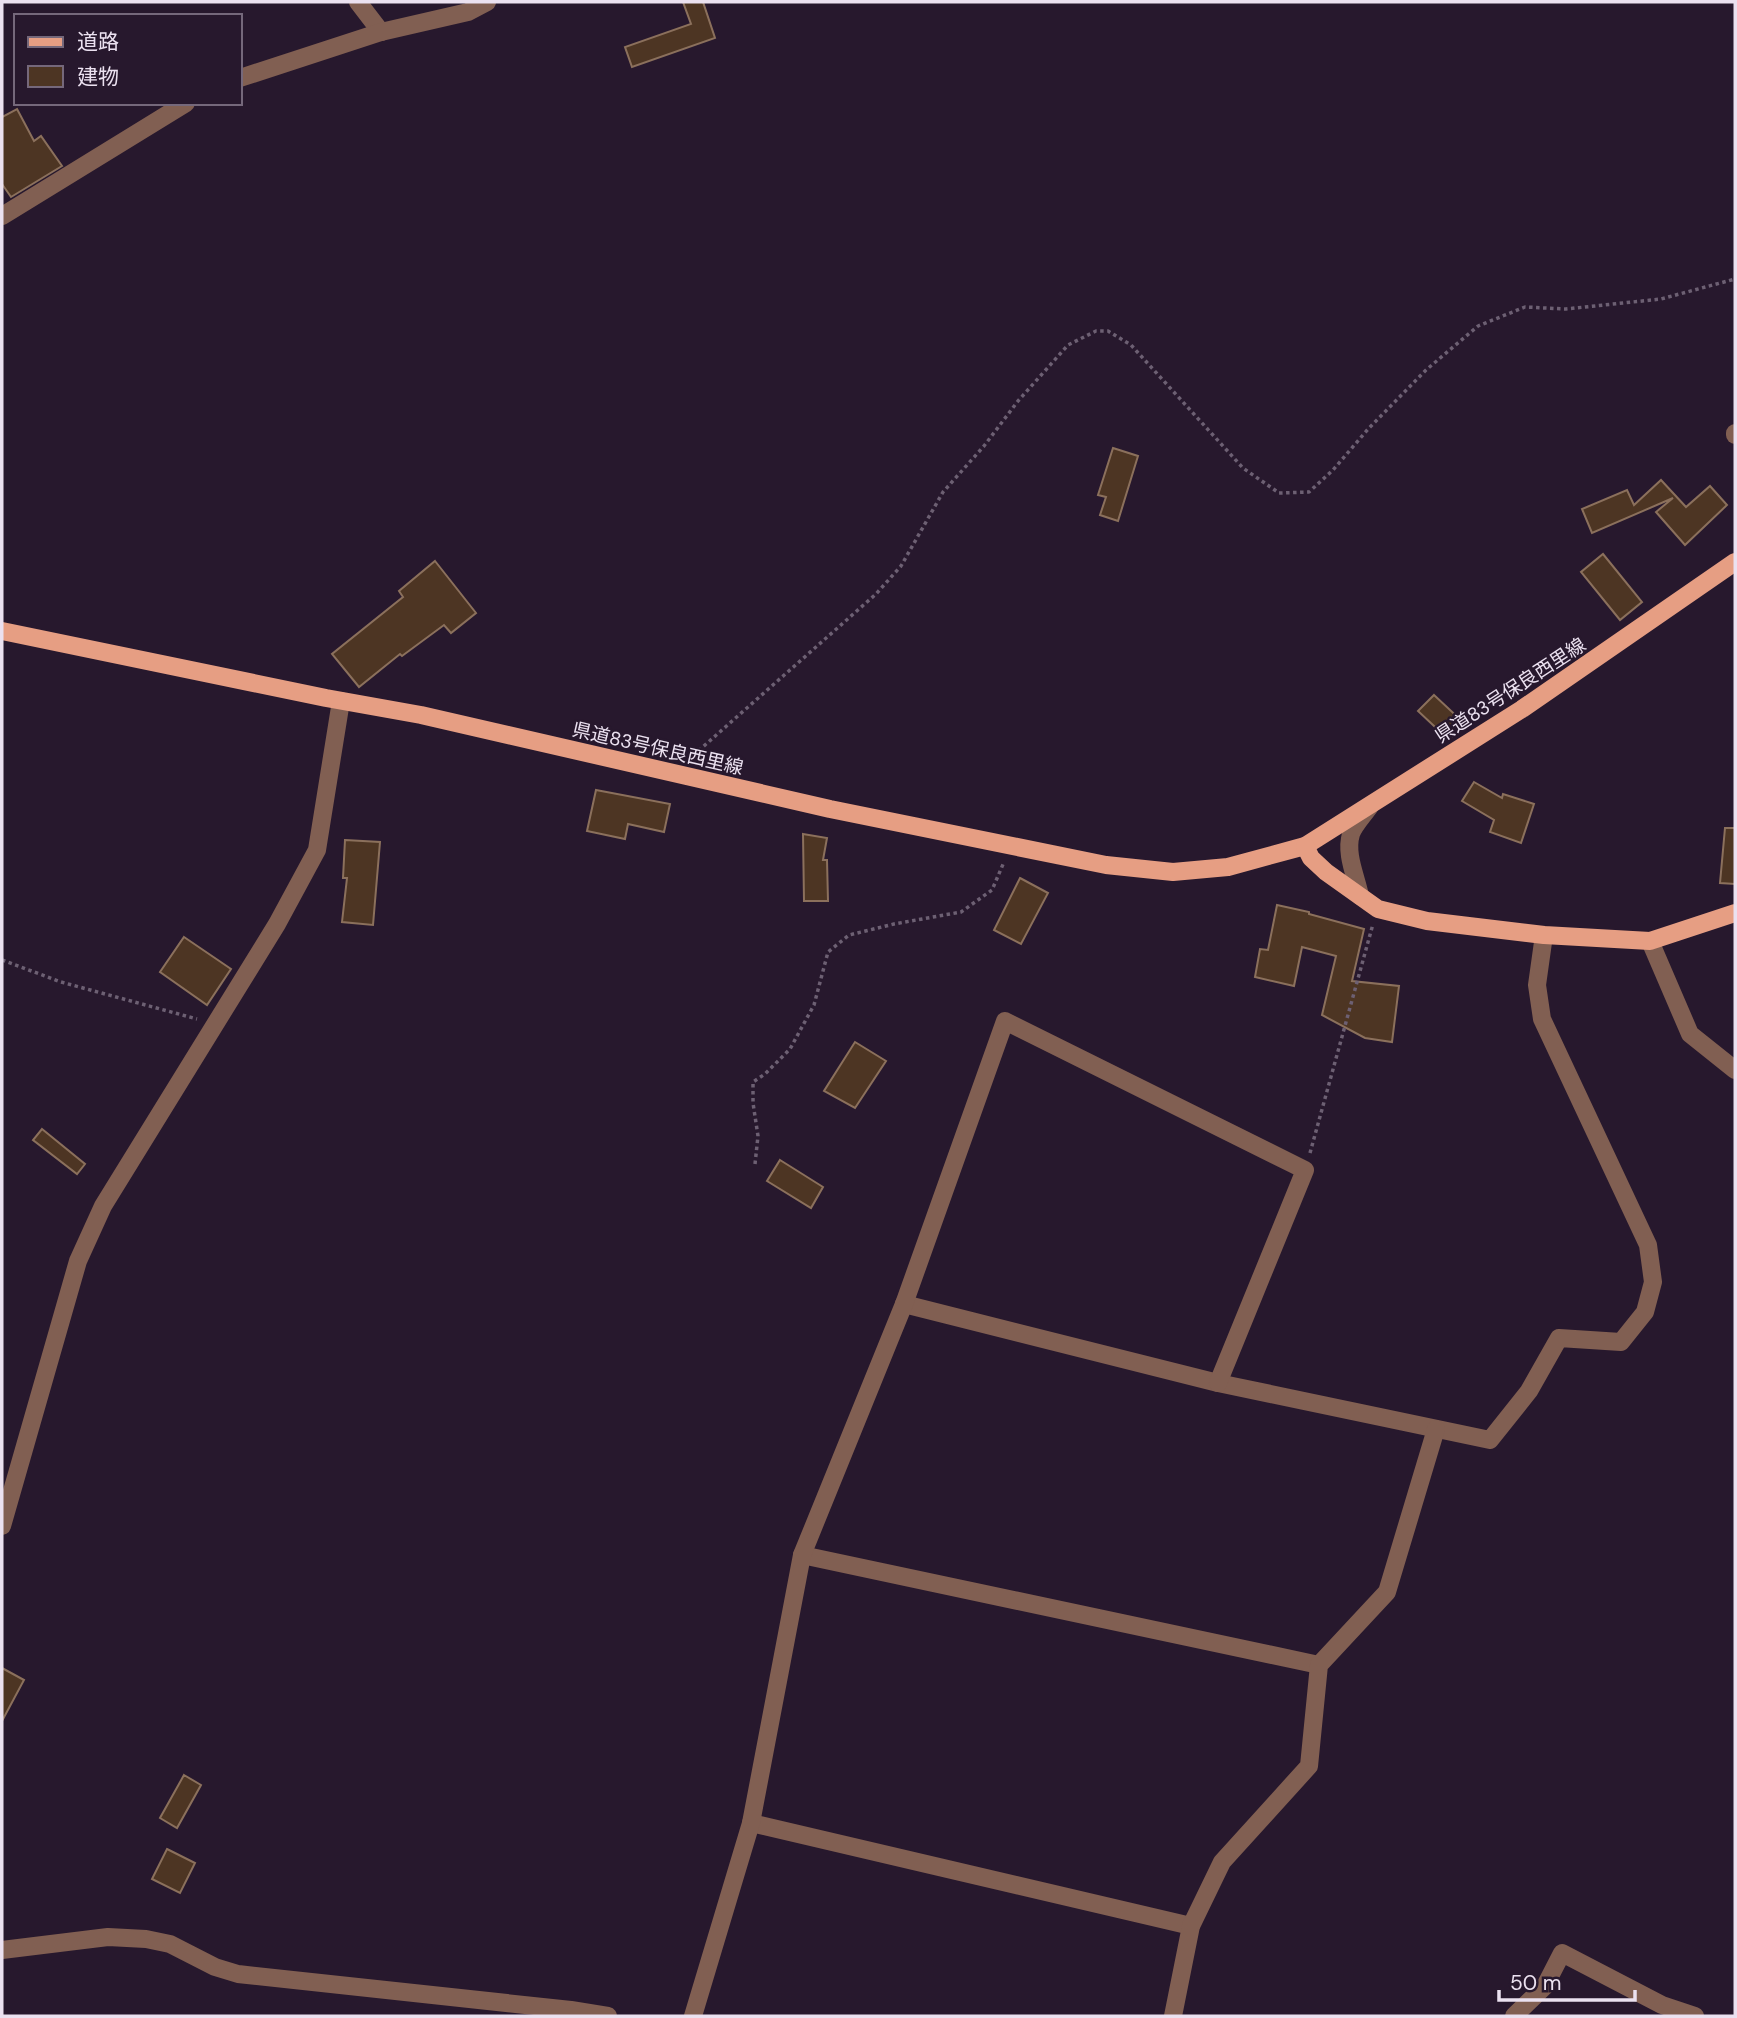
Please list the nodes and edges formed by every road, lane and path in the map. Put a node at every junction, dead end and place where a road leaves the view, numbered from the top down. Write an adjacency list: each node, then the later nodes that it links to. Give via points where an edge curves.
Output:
1 (358, 2): 3 (street)
2 (486, 2): 3 (street, via 468,12)
3 (380, 32): 4 (street)
4 (242, 77)
5 (183, 105): 6 (street)
6 (2, 216)
7 (1735, 282): 11 (path, via 1661,299 1566,309 1525,307 1478,326 1426,370 1309,492 1279,493 1243,468 1131,345 1108,331 1096,331 1068,345 1018,401 943,492 901,566 876,594)
8 (1735, 562): 12 (main road, 県道83号保良西里線, via 1522,709)
9 (2, 631): 10 (main road, 県道83号保良西里線)
10 (341, 701): 11 (main road, 県道83号保良西里線); 21 (street, via 317,850)
11 (674, 773): 14 (main road, 県道83号保良西里線)
12 (1370, 806): 13 (main road, 県道83号保良西里線); 15 (street, via 1351,832 1349,853)
13 (1305, 846): 14 (main road, 県道83号保良西里線, via 1228,867 1173,873 1106,866); 15 (main road, via 1326,872)
14 (1010, 847): 23 (path, via 992,890 961,912 849,935 828,952 814,1005 790,1049 753,1082 758,1136)
15 (1360, 896): 16 (main road)
16 (1378, 909): 18 (main road, via 1427,921); 24 (path)
17 (1735, 913): 19 (main road)
18 (1544, 935): 19 (main road); 27 (street, via 1537,985 1542,1019 1648,1245 1653,1282 1646,1311 1621,1342 1559,1338 1529,1391 1490,1440)
19 (1650, 941): 22 (street, via 1690,1034)
20 (2, 960): 21 (path, via 61,982)
21 (215, 1024): 28 (street, via 103,1206 78,1261)
22 (1735, 1070)
23 (755, 1164)
24 (1305, 1170): 25 (street, via 1004,1021); 26 (street)
25 (904, 1304): 26 (street); 29 (street)
26 (1218, 1383): 27 (street)
27 (1436, 1429): 30 (street, via 1387,1592)
28 (2, 1526)
29 (802, 1555): 30 (street); 31 (street)
30 (1319, 1665): 32 (street, via 1309,1766 1222,1862)
31 (751, 1824): 32 (street); 35 (street)
32 (1191, 1926): 36 (street)
33 (2, 1950): 34 (street, via 108,1937 146,1939 170,1944 238,1974)
34 (608, 2016)
35 (693, 2016)
36 (1172, 2016)
37 (1514, 2016): 38 (street, via 1545,1986 1562,1953 1661,2005)
38 (1695, 2016)

